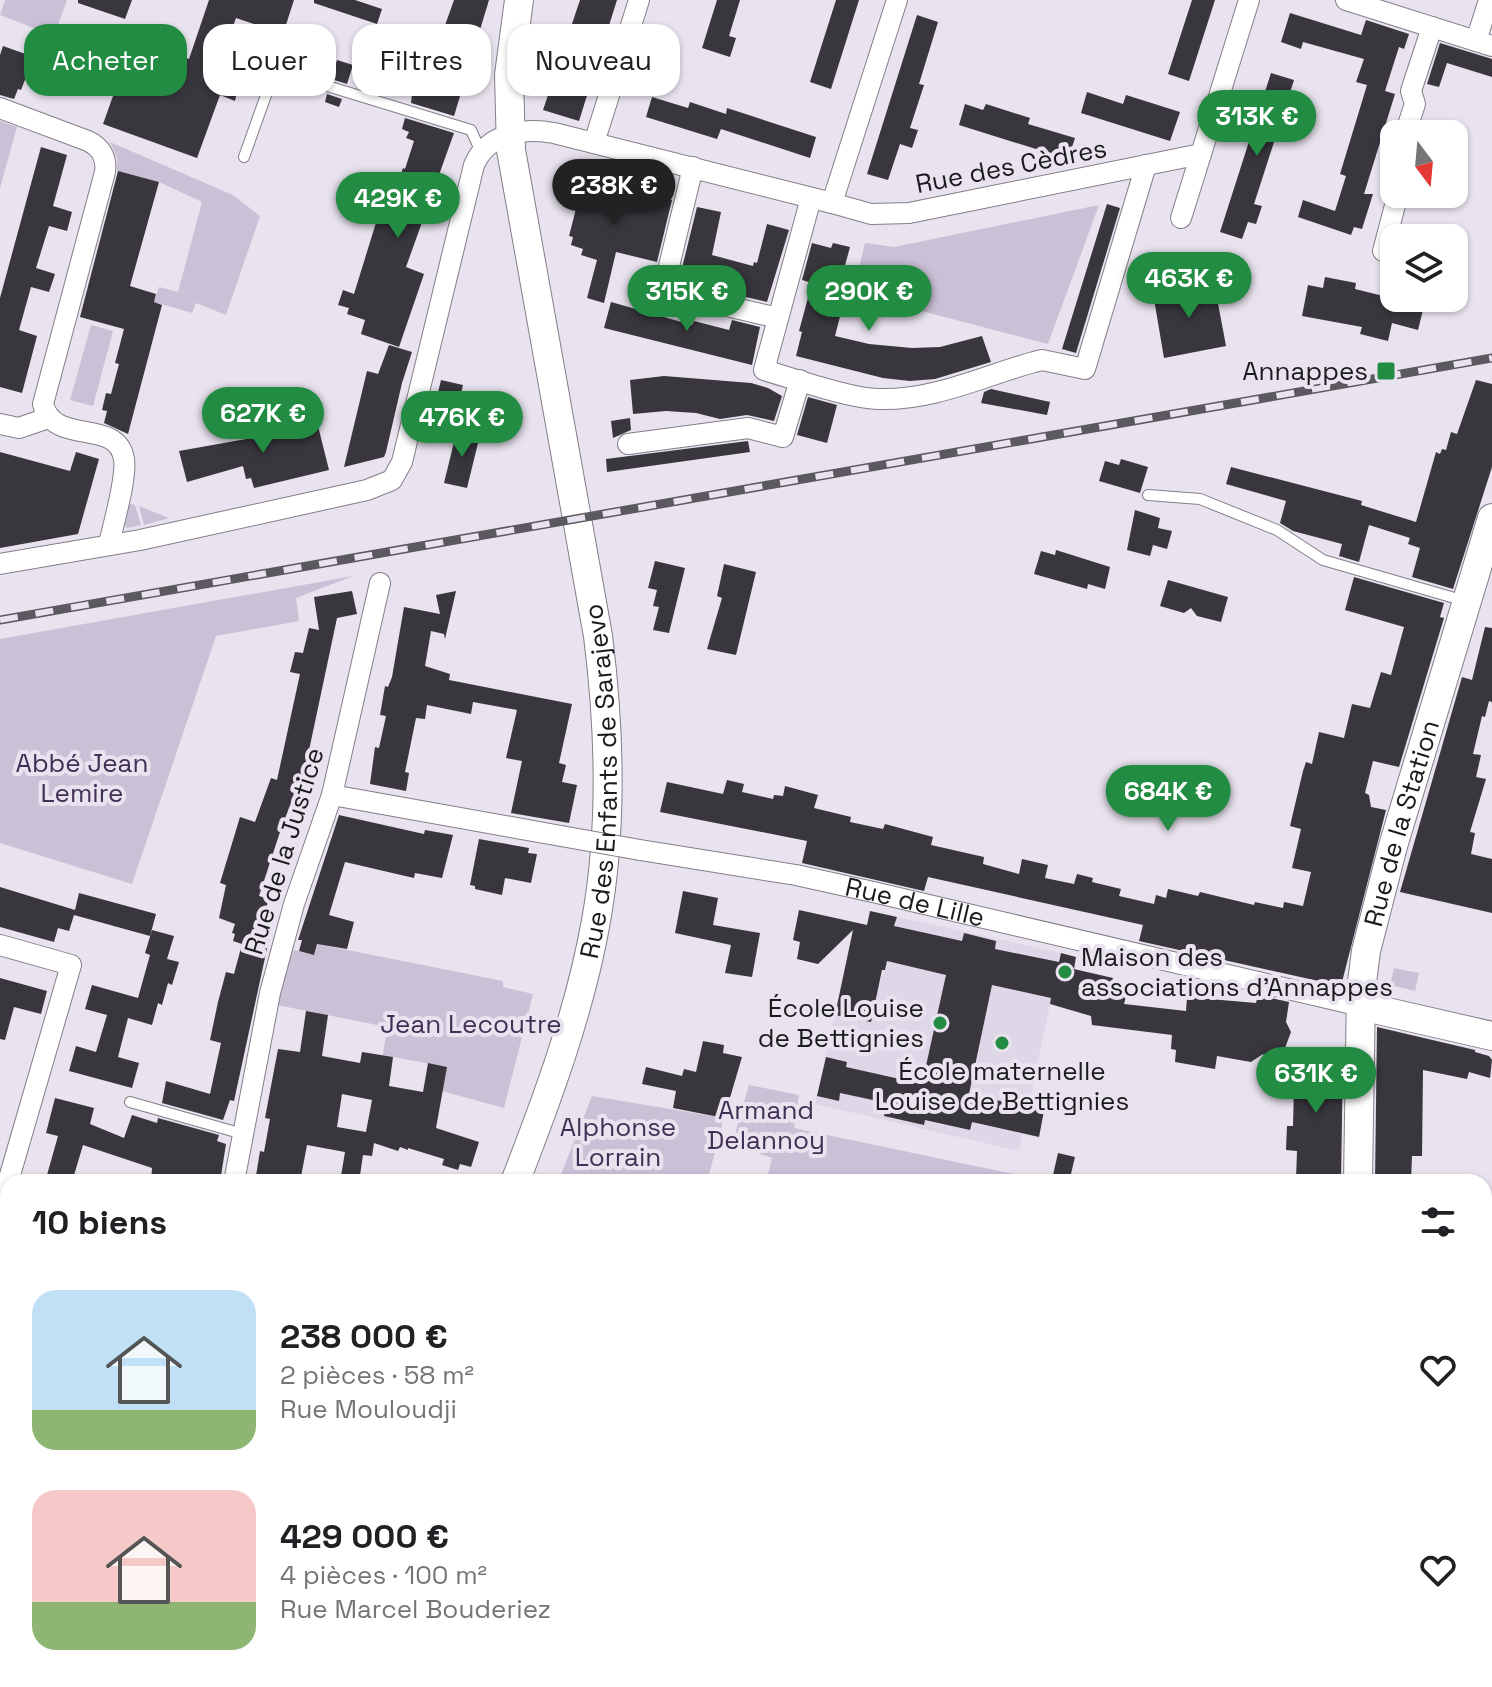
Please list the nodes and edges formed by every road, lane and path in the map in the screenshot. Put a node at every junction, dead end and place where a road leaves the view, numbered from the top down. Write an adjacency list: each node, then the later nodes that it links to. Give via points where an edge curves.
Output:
1 (519, 0): 11 (main road, Rue des Enfants de Sarajevo, via 509,75)
2 (639, 0): 12 (street)
3 (897, 0): 19 (street)
4 (1249, 0): 14 (street)
5 (1346, 0): 7 (street)
6 (1489, 0): 8 (street)
7 (1432, 27): 8 (street); 10 (street, via 1411,91 1415,104)
8 (1484, 44)
9 (0, 108): 23 (street, via 88,141 106,162 43,398)
10 (1410, 120)
11 (510, 134): 12 (street, Rue des Cèdres, via 536,130); 13 (street); 40 (main road, Rue des Enfants de Sarajevo, via 598,636 609,758 596,921 564,1049)
12 (594, 143): 17 (street, Rue des Cèdres)
13 (481, 152): 15 (lane, via 471,130 275,70); 28 (street, via 471,174 402,462 392,480 367,490)
14 (1201, 154): 16 (street, Rue des Cèdres); 20 (street)
15 (244, 157)
16 (1146, 165): 19 (street, Rue des Cèdres, via 895,215); 22 (street, via 1085,369 1042,360 952,389 878,399)
17 (693, 167): 18 (street, Rue des Cèdres); 21 (street, via 663,291)
18 (811, 198): 19 (street, Rue des Cèdres); 21 (street)
19 (832, 203)
20 (1181, 218)
21 (778, 318): 22 (street, via 764,370)
22 (800, 380): 25 (street, via 783,437 748,428)
23 (48, 418): 24 (street, via 19,428); 28 (street, via 56,425 104,436 121,452 124,467)
24 (0, 424)
25 (628, 444)
26 (1148, 495): 31 (lane, via 1200,499 1277,530 1323,560)
27 (1492, 518): 31 (main road, Rue de la Station)
28 (109, 545): 29 (street)
29 (0, 564)
30 (380, 583): 32 (street, Rue de la Justice)
31 (1467, 602): 34 (main road, Rue de la Station, via 1380,891 1366,951)
32 (332, 795): 34 (street, Rue de Lille, bridge, via 796,875); 37 (street, Rue de la Justice, via 285,935)
33 (0, 945): 38 (street, via 71,965)
34 (1361, 1006): 35 (main road, Rue de Lille); 41 (main road, Rue de la Station)
35 (1492, 1036)
36 (130, 1102): 37 (lane)
37 (243, 1134): 39 (street, Rue de la Justice)
38 (10, 1174)
39 (236, 1174)
40 (518, 1174)
41 (1358, 1174)

